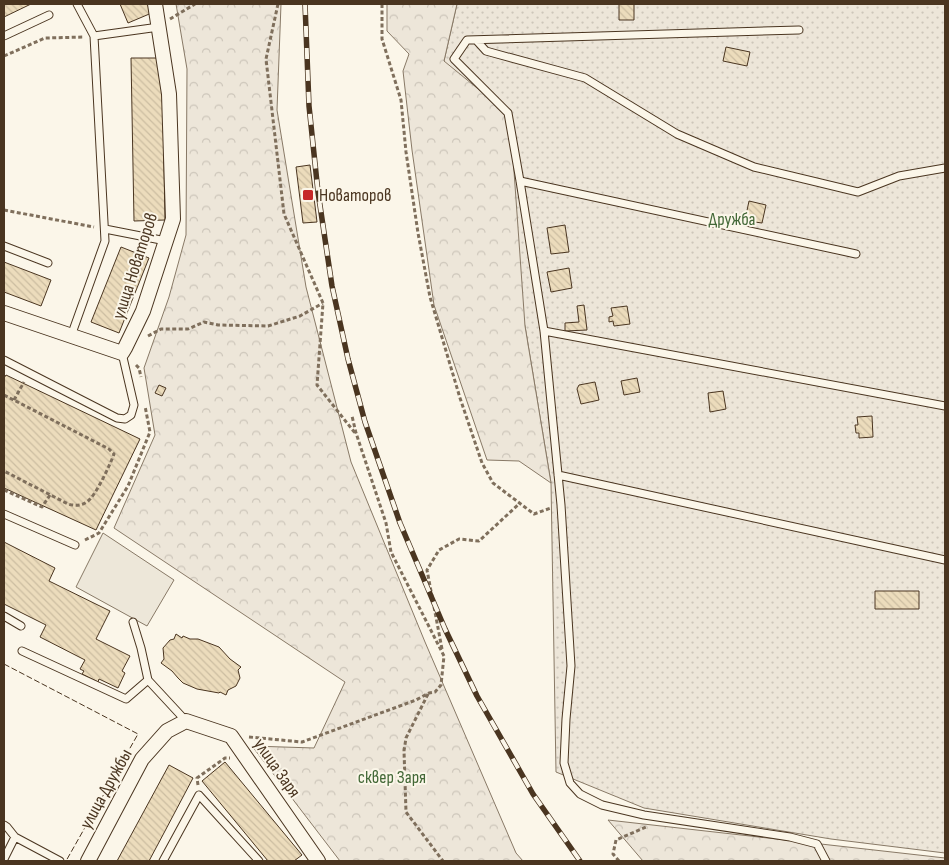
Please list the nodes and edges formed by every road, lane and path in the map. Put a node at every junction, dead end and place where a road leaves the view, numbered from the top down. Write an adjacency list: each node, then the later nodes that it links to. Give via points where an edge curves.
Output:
1 (77, 4): 10 (lane)
2 (155, 4): 7 (street, улица Новаторов)
3 (195, 4): 7 (path)
4 (278, 4): 21 (path, via 266,59 284,214)
5 (382, 4): 40 (path, via 382,39 401,100 406,152 430,297 482,463 493,483)
6 (49, 15): 9 (lane)
7 (159, 27): 10 (lane); 17 (street, улица Новаторов, via 169,104 173,219)
8 (799, 30): 11 (lane)
9 (4, 36)
10 (94, 36): 12 (path, via 45,38); 16 (lane)
11 (476, 40): 13 (lane, via 486,51 585,78 677,134 754,167 858,192 899,176); 14 (lane, via 467,40 454,59 508,113)
12 (4, 56)
13 (945, 168)
14 (520, 181): 19 (lane); 23 (lane)
15 (4, 210): 16 (path)
16 (105, 229): 17 (lane); 24 (lane, via 105,241)
17 (166, 241): 26 (street, улица Новаторов, via 143,311)
18 (4, 246): 20 (lane)
19 (856, 254)
20 (48, 263)
21 (324, 303): 25 (path, via 300,316 268,326 204,322 188,329 162,329); 35 (path, via 317,385)
22 (4, 313): 24 (street)
23 (544, 331): 33 (lane); 37 (lane)
24 (71, 336): 26 (street)
25 (147, 336)
26 (122, 353): 27 (lane, via 134,405 132,415 125,419); 29 (path, via 139,368)
27 (4, 360)
28 (23, 383): 31 (path)
29 (142, 386)
30 (4, 394): 31 (path)
31 (14, 400): 39 (path, via 114,453 86,502 71,505)
32 (145, 405): 43 (path, via 150,432 128,486 98,533)
33 (945, 406)
34 (352, 416): 35 (path)
35 (356, 433): 49 (path, via 386,522 391,552)
36 (4, 471): 39 (path)
37 (558, 474): 41 (lane); 44 (lane)
38 (4, 490): 39 (path, via 42,507)
39 (50, 495)
40 (520, 503): 41 (path, via 534,514); 49 (path, via 479,540 459,540 439,550 427,570)
41 (561, 504): 56 (lane, via 571,666 564,763 570,783 580,794 602,805)
42 (4, 514): 43 (lane)
43 (75, 545)
44 (945, 560)
45 (4, 616): 47 (lane)
46 (133, 622): 50 (lane)
47 (21, 626)
48 (22, 651): 50 (lane, via 126,699)
49 (443, 654): 51 (path, via 441,685)
50 (148, 680): 52 (lane)
51 (429, 693): 53 (path, via 302,742); 65 (path, via 406,738 406,812)
52 (186, 721): 53 (street, улица Заря); 61 (street, улица Дружбы, via 168,731 142,759)
53 (231, 736): 54 (street, улица Заря)
54 (246, 757): 55 (path, via 225,758 197,778); 64 (street, улица Заря)
55 (198, 795): 62 (lane); 63 (lane)
56 (665, 818): 66 (path, via 616,840 612,854); 67 (lane, via 817,844)
57 (4, 825): 58 (lane)
58 (15, 837): 59 (lane); 60 (lane)
59 (4, 859)
60 (60, 861)
61 (88, 861)
62 (163, 861)
63 (259, 861)
64 (318, 861)
65 (442, 861)
66 (619, 861)
67 (826, 861)

